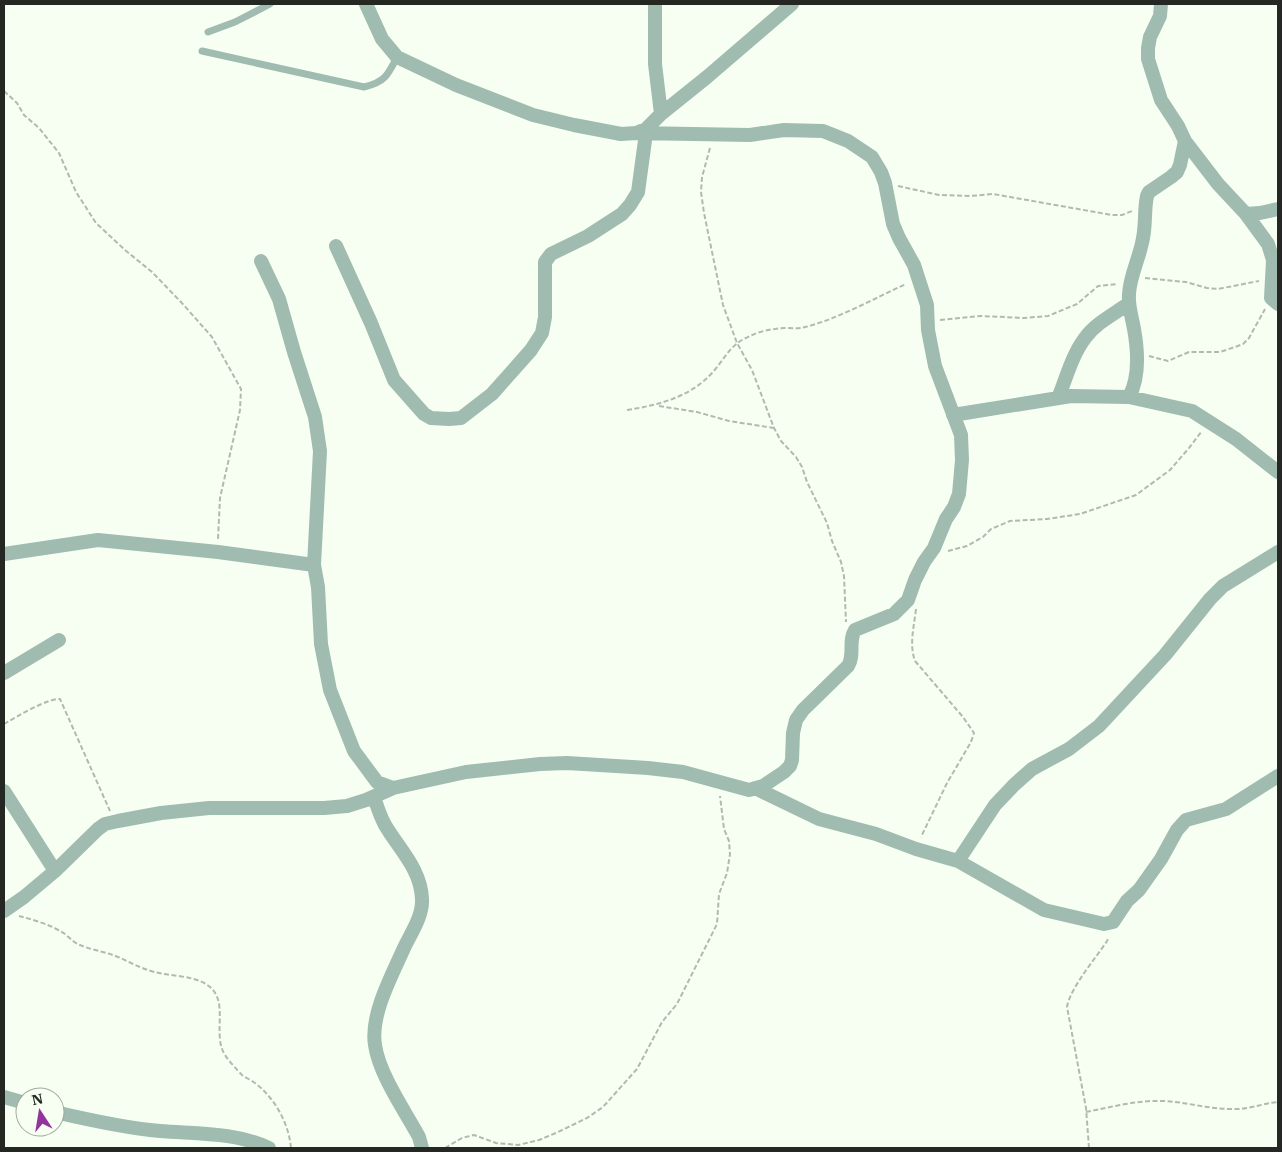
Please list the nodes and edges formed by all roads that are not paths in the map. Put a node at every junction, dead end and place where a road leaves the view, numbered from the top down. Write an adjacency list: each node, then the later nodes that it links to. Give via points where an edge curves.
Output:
1 (270, 4): 6 (lane)
2 (366, 4): 8 (street, via 382,39)
3 (656, 4): 9 (street, via 655,64)
4 (792, 4): 9 (street)
5 (1161, 4): 11 (street, via 1160,16 1150,36 1148,59 1162,100)
6 (208, 32)
7 (202, 51): 8 (lane, via 364,87 378,84 388,76)
8 (397, 57): 10 (street, via 456,85 533,114 621,134)
9 (661, 114): 10 (street)
10 (641, 133): 14 (street, via 638,192 630,205 588,236 551,254 545,262 542,333 492,394 462,418 431,418 394,380); 20 (street, via 750,135 784,130 823,131 848,141 872,157 885,183 892,224 919,278 927,305 935,366)
11 (1185, 141): 13 (street); 17 (street, via 1177,172 1149,192 1143,238)
12 (1278, 209): 13 (street)
13 (1246, 214): 16 (street, via 1271,252)
14 (336, 246)
15 (260, 261): 24 (street, via 279,299 316,417 320,451)
16 (1275, 301)
17 (1128, 304): 18 (street, via 1137,353 1137,372); 19 (street, via 1085,338)
18 (1129, 397): 19 (street); 21 (street, via 1192,411 1236,439)
19 (1058, 398): 20 (street)
20 (953, 415): 29 (street, via 961,434 959,494 908,600 894,614 855,630 852,660 796,720 790,766 763,786)
21 (1278, 472)
22 (1278, 552): 32 (street, via 1223,586 1099,726 1014,784)
23 (4, 554): 24 (street, via 98,540)
24 (314, 565): 28 (street, via 321,644 330,690 354,751 378,782)
25 (59, 640): 26 (street)
26 (4, 673)
27 (1278, 776): 32 (street, via 1226,809 1186,820 1139,890 1113,922 1104,924 1044,910)
28 (392, 788): 29 (street, via 474,771 567,763 674,771 750,790); 31 (street)
29 (755, 788): 32 (street, via 820,819)
30 (4, 791): 33 (street)
31 (374, 797): 33 (street, via 347,806 208,808 106,824); 37 (street, via 386,826 417,875 422,899 420,915 379,1007 375,1045 382,1069)
32 (958, 861)
33 (54, 871): 34 (street)
34 (4, 911)
35 (65, 1114): 36 (street, via 159,1131 222,1135)
36 (269, 1148)
37 (422, 1148)

